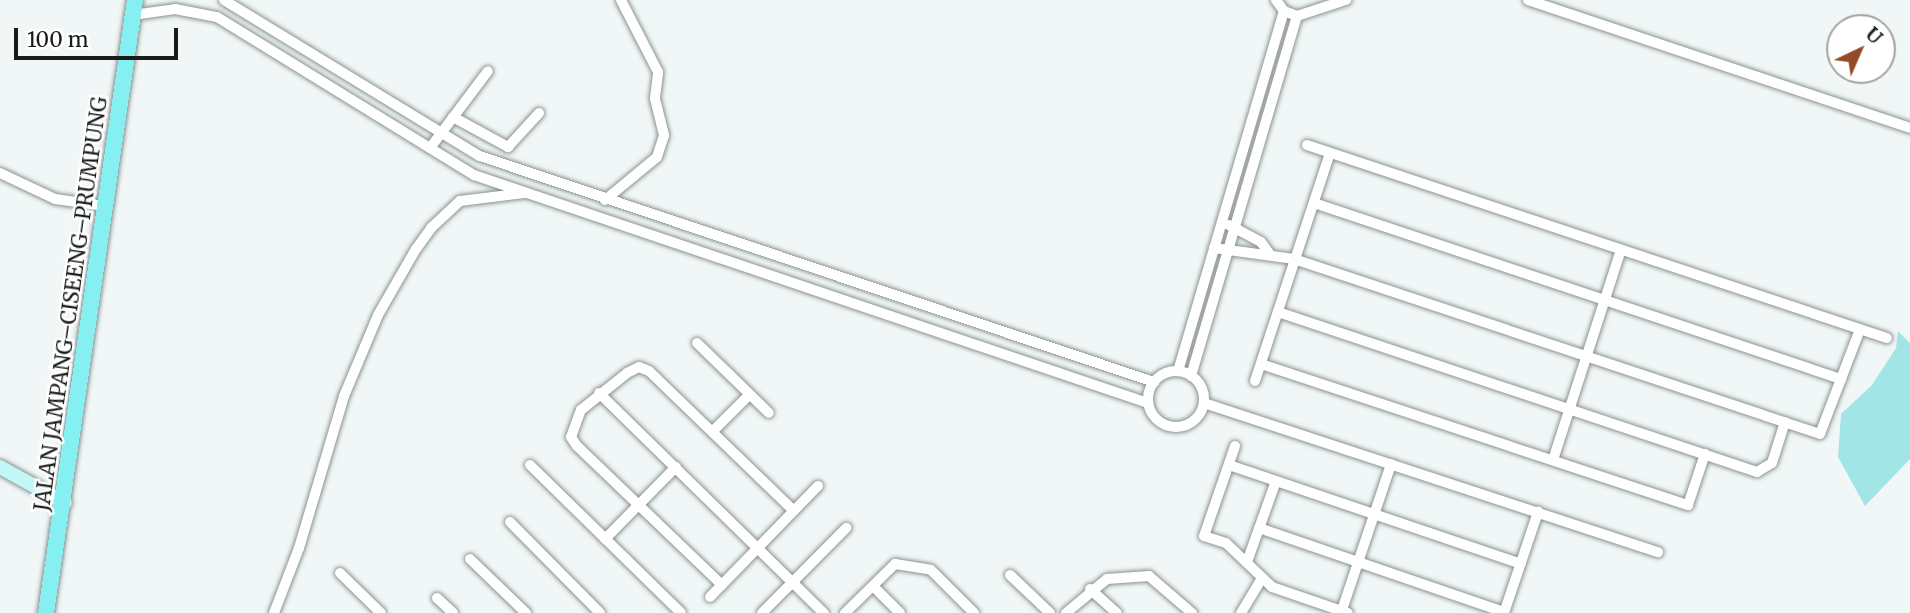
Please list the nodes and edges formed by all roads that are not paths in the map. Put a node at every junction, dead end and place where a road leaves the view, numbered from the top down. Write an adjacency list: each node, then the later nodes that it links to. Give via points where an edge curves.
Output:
1 (224, 0): 9 (street)
2 (621, 0): 21 (street, via 658,72 655,98 664,135 657,157)
3 (1276, 0): 7 (street)
4 (1346, 0): 8 (street)
5 (1528, 0): 14 (street)
6 (134, 7): 10 (street, via 217,17); 23 (main road, JALAN JAMPANG–CISEENG–PRUMPUNG)
7 (1284, 11): 8 (street); 25 (street)
8 (1297, 16): 26 (street)
9 (259, 20): 10 (street); 15 (street)
10 (249, 36): 17 (street)
11 (488, 71): 13 (street)
12 (539, 113): 13 (street, via 508,147)
13 (453, 117): 15 (street)
14 (1910, 128)
15 (441, 132): 17 (street); 21 (street, via 480,156)
16 (1307, 145): 18 (street)
17 (430, 148): 20 (street, via 474,175)
18 (1330, 153): 22 (street); 29 (street)
19 (0, 173): 23 (street, via 55,199)
20 (525, 193): 27 (street); 89 (street, via 460,201 416,249 378,314 344,396 299,548)
21 (605, 200): 24 (street)
22 (1314, 203): 32 (street); 33 (street)
23 (104, 205): 63 (main road, JALAN JAMPANG–CISEENG–PRUMPUNG)
24 (669, 222): 27 (street); 44 (street)
25 (1221, 223): 26 (street); 28 (street)
26 (1235, 226): 30 (street); 31 (street, via 1261,242)
27 (667, 239): 47 (street)
28 (1214, 248): 30 (street); 40 (street)
29 (1622, 250): 33 (street); 35 (street)
30 (1226, 251): 31 (street, via 1256,257); 41 (street)
31 (1269, 253): 32 (street)
32 (1294, 259): 34 (street); 38 (street)
33 (1605, 301): 38 (street); 42 (street)
34 (1278, 312): 39 (street); 49 (street)
35 (1860, 329): 36 (street); 42 (street)
36 (1887, 338)
37 (697, 344): 46 (street)
38 (1587, 355): 49 (street); 51 (street)
39 (1261, 364): 43 (street); 55 (street)
40 (1178, 371): 41 (street); 44 (street)
41 (1191, 376): 48 (street)
42 (1842, 379): 51 (street, via 1820,434)
43 (1255, 381)
44 (1154, 382): 47 (street)
45 (598, 393): 52 (street, via 639,367); 60 (street); 64 (street, via 581,410 570,437)
46 (749, 394): 50 (street); 52 (street)
47 (1148, 403): 48 (street, via 1160,422 1182,427 1200,414)
48 (1204, 403): 57 (street)
49 (1570, 409): 54 (street); 55 (street)
50 (769, 413)
51 (1785, 422): 54 (street, via 1767,469 1757,472)
52 (713, 431): 65 (street)
53 (1235, 446): 56 (street)
54 (1705, 454): 55 (street, via 1688,505)
55 (1553, 460)
56 (1229, 464): 61 (street); 75 (street, via 1205,536 1226,543)
57 (1391, 464): 66 (street); 67 (street)
58 (530, 465): 71 (street)
59 (0, 467): 63 (street)
60 (676, 467): 64 (street); 72 (street)
61 (1276, 481): 67 (street); 70 (street)
62 (818, 486): 65 (street)
63 (65, 503): 88 (main road, JALAN JAMPANG–CISEENG–PRUMPUNG)
64 (639, 504): 71 (street); 82 (street)
65 (793, 510): 72 (street)
66 (1538, 512): 73 (street); 77 (street)
67 (1374, 514): 76 (street); 77 (street)
68 (510, 522): 93 (street)
69 (846, 528): 81 (street)
70 (1259, 528): 75 (street); 76 (street)
71 (605, 539): 94 (street)
72 (758, 548): 81 (street); 82 (street)
73 (1658, 552)
74 (470, 559): 92 (street)
75 (1247, 562): 80 (street)
76 (1358, 562): 87 (street); 105 (street)
77 (1521, 564): 105 (street)
78 (340, 573): 90 (street)
79 (1010, 575): 100 (street)
80 (1262, 578): 87 (street, via 1272,587); 104 (street)
81 (792, 582): 95 (street); 96 (street)
82 (722, 585): 85 (street)
83 (873, 586): 97 (street); 98 (street); 99 (street, via 895,564 931,570)
84 (1090, 589): 101 (street); 102 (street); 103 (street, via 1107,579 1154,576)
85 (710, 597)
86 (437, 598): 91 (street)
87 (1344, 612)
88 (46, 613)
89 (274, 613)
90 (381, 613)
91 (453, 613)
92 (526, 613)
93 (600, 613)
94 (681, 613)
95 (762, 613)
96 (824, 613)
97 (845, 613)
98 (900, 613)
99 (974, 613)
100 (1049, 613)
101 (1066, 613)
102 (1117, 613)
103 (1192, 613)
104 (1241, 613)
105 (1504, 613)

